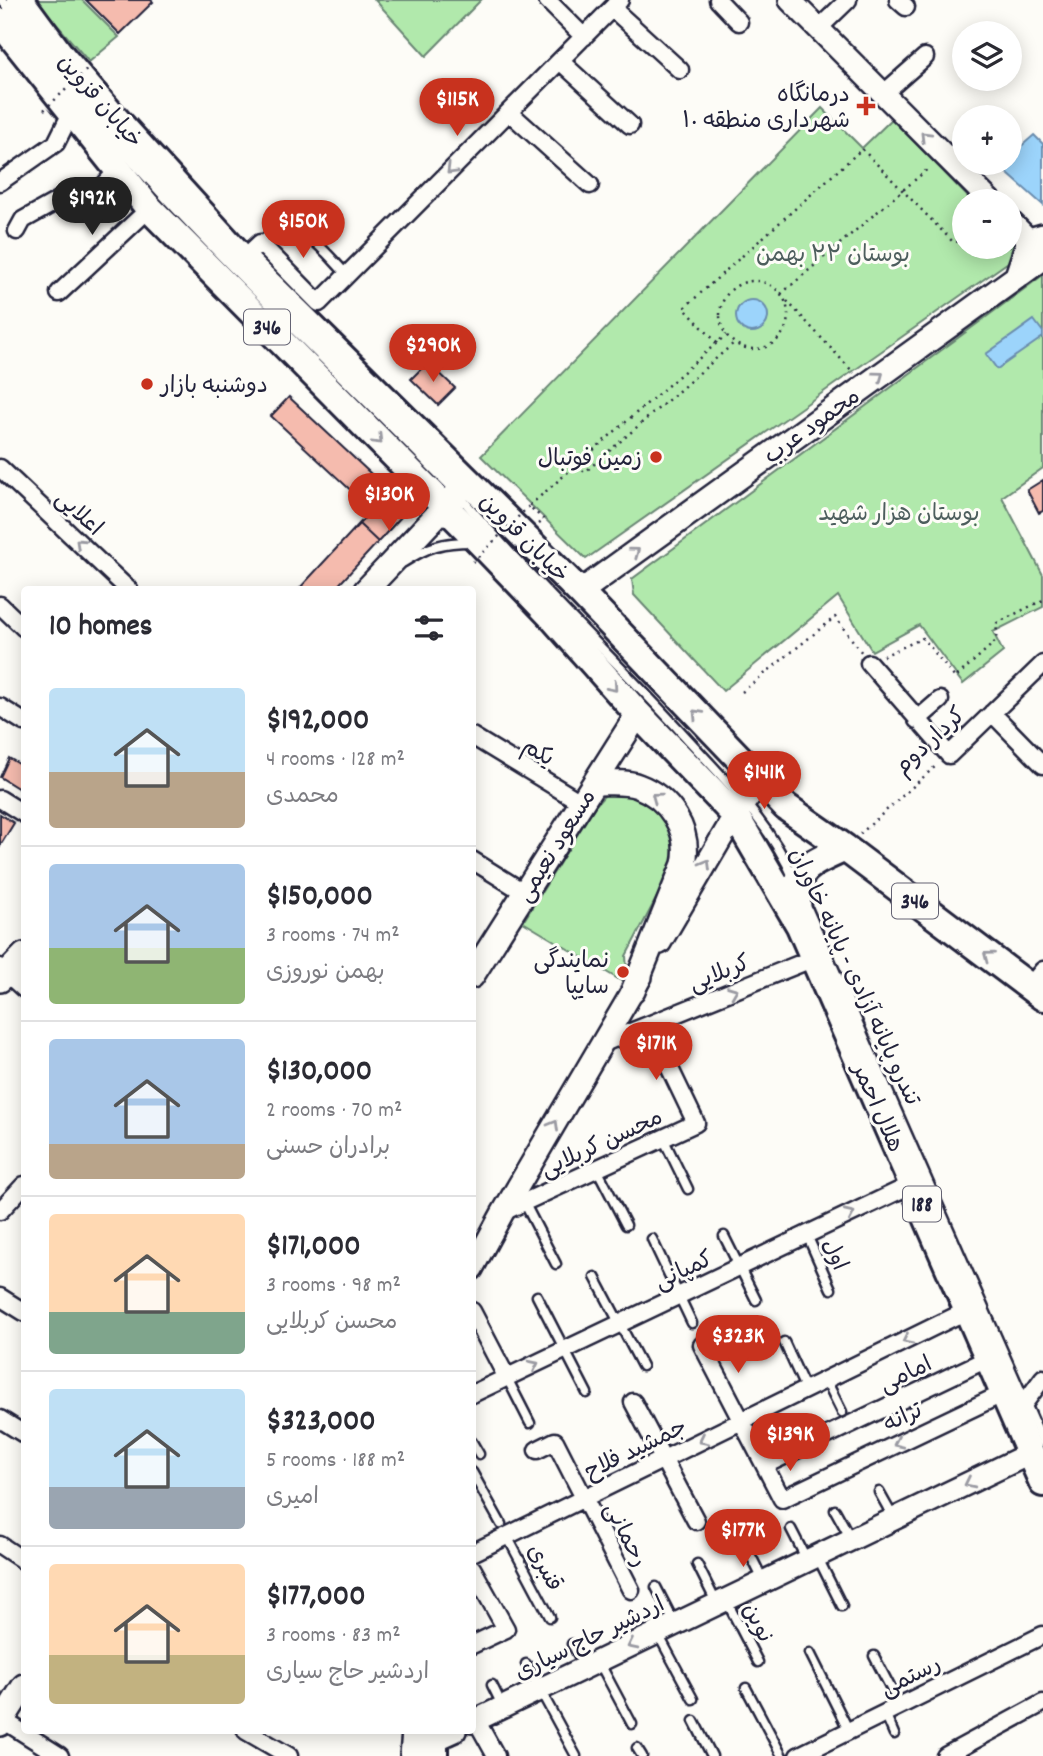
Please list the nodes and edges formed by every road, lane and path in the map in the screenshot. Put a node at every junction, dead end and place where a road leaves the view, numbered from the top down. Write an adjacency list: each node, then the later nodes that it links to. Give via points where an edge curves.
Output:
1 (2, 0): 43 (lane, تندرو پایانه آزادی - پایانه خاوران, via 172,205)
2 (20, 0): 32 (main road, خیابان قزوین / 346, via 110,113)
3 (547, 0): 11 (street)
4 (718, 0): 9 (street)
5 (790, 0): 10 (street)
6 (848, 0): 10 (street)
7 (616, 4): 11 (street); 15 (street)
8 (0, 22): 19 (main road, خیابان قزوین / 346)
9 (739, 22)
10 (818, 29): 16 (street)
11 (584, 37): 13 (street)
12 (925, 57): 16 (street)
13 (560, 61): 18 (street); 20 (street)
14 (93, 64): 17 (path, bridge)
15 (680, 71)
16 (883, 94): 21 (street, one-way to 16)
17 (44, 110)
18 (509, 112): 24 (street); 33 (street, one-way to 33)
19 (71, 113): 22 (main road, خیابان قزوین / 346); 23 (street, via 56,143)
20 (630, 125)
21 (944, 155): 25 (street); 26 (path)
22 (118, 170): 27 (main road, خیابان قزوین / 346); 28 (street, via 94,196 66,196 23,220)
23 (0, 182)
24 (590, 185)
25 (978, 189)
26 (903, 190): 30 (path); 35 (path); 38 (path, via 862,149 684,308)
27 (150, 208): 34 (street); 43 (main road, خیابان قزوین / 346, one-way to 43)
28 (17, 231)
29 (1022, 231): 31 (street)
30 (952, 241)
31 (1038, 245): 40 (main road, محمود عرب, one-way to 31, via 1017,276)
32 (252, 251): 33 (lane, via 275,230 291,227 309,236); 33 (street, via 319,303); 43 (main road, خیابان قزوین / 346)
33 (347, 275)
34 (59, 293)
35 (780, 294): 36 (path); 37 (path, via 758,281 737,285 722,301 721,324)
36 (784, 299): 39 (path, via 788,320 778,340 756,350); 40 (path)
37 (726, 335): 38 (path); 39 (path)
38 (717, 343): 41 (path)
39 (734, 343): 41 (path, via 584,472)
40 (866, 385): 50 (main road, محمود عرب, one-way to 40)
41 (576, 465): 44 (path)
42 (0, 468): 47 (street, اعلایی, one-way to 42)
43 (457, 494): 46 (main road, خیابان قزوین / 346); 48 (main road); 50 (main road, خیابان قزوین / 346); 70 (lane, تندرو پایانه آزادی - پایانه خاوران, via 631,677)
44 (529, 506): 45 (path); 46 (path, bridge)
45 (544, 520)
46 (476, 552): 49 (lane, via 447,542 433,546 394,569); 60 (main road, خیابان قزوین / 346, one-way to 60, via 552,617)
47 (125, 586)
48 (370, 586)
49 (378, 586)
50 (580, 592): 66 (main road, خیابان قزوین / 346, one-way to 50)
51 (1043, 600): 54 (path, via 997,623 996,641 955,678 923,638)
52 (0, 605): 53 (street)
53 (21, 625)
54 (869, 663): 56 (path, via 835,617); 62 (street)
55 (1043, 664): 59 (street, کردار دوم)
56 (742, 692)
57 (940, 699): 62 (street)
58 (0, 707): 61 (street)
59 (992, 713): 64 (street, کردار دوم); 65 (street)
60 (638, 714): 67 (main road, مسعود نعیمی); 70 (main road, خیابان قزوین / 346)
61 (21, 720)
62 (917, 720): 64 (street)
63 (476, 738): 69 (street, یکم)
64 (949, 755): 72 (path, کردار دوم)
65 (1043, 765)
66 (761, 781): 70 (street); 72 (main road, خیابان قزوین / 346, via 786,807)
67 (595, 783): 69 (main road, مسعود نعیمی); 83 (main road, one-way to 67, via 684,864 684,833 677,817 651,792 625,783)
68 (0, 799): 71 (street)
69 (582, 803): 75 (main road, مسعود نعیمی)
70 (740, 808): 74 (lane, تندرو پایانه آزادی - پایانه خاوران, via 770,836); 76 (main road, هلال احمر / 188); 83 (street, one-way to 70)
71 (21, 812)
72 (845, 848): 74 (main road, via 813,863); 81 (main road, خیابان قزوین / 346, one-way to 72)
73 (476, 862): 75 (street)
74 (797, 885): 76 (main road, 188); 124 (lane, تندرو پایانه آزادی - پایانه خاوران)
75 (525, 893): 79 (main road, مسعود نعیمی)
76 (800, 926): 78 (main road, هلال احمر / 188)
77 (21, 958): 80 (main road)
78 (814, 958): 84 (street, کربلایی, one-way to 78); 88 (main road, هلال احمر / 188)
79 (476, 970)
80 (7, 974): 82 (street)
81 (1038, 985)
82 (21, 986)
83 (633, 991): 85 (street)
84 (649, 1025): 85 (street, کربلایی); 86 (street, محسن کربلایی, via 695,1123)
85 (601, 1044): 93 (street, one-way to 85)
86 (663, 1138): 87 (street, محسن کربلایی); 89 (lane)
87 (597, 1169): 91 (street, محسن کربلایی); 94 (lane)
88 (913, 1184): 95 (street, کمپانی, one-way to 88); 108 (main road, هلال احمر / 188)
89 (688, 1189)
90 (21, 1190): 92 (street)
91 (524, 1202): 93 (street, محسن کربلایی); 99 (lane)
92 (0, 1211)
93 (503, 1212): 98 (street)
94 (626, 1225)
95 (807, 1235): 100 (street, کمپانی); 102 (lane, اول)
96 (724, 1236): 100 (lane)
97 (652, 1238): 104 (lane)
98 (476, 1262)
99 (556, 1264)
100 (740, 1267): 104 (street, کمپانی); 106 (lane)
101 (595, 1277): 111 (lane)
102 (831, 1289)
103 (537, 1296): 114 (lane)
104 (679, 1296): 110 (lane); 111 (street, کمپانی)
105 (0, 1297): 107 (street)
106 (756, 1300)
107 (21, 1310)
108 (968, 1310): 115 (main road, هلال احمر / 188); 119 (street, جمشید فلاح, one-way to 119)
109 (476, 1319): 117 (street)
110 (692, 1323)
111 (620, 1324): 114 (street, کمپانی); 116 (lane)
112 (784, 1342): 120 (lane)
113 (702, 1345): 127 (street)
114 (565, 1350): 117 (street, کمپانی, one-way to 114); 122 (lane)
115 (989, 1358): 124 (main road, هلال احمر / 188); 135 (street, امامی)
116 (642, 1366)
117 (507, 1378): 121 (street, کمپانی); 128 (lane)
118 (1043, 1378): 124 (street)
119 (826, 1380): 120 (street, جمشید فلاح); 125 (lane)
120 (806, 1390): 127 (street, جمشید فلاح)
121 (476, 1392)
122 (587, 1393)
123 (633, 1402): 134 (street)
124 (1015, 1404): 130 (main road, هلال احمر / 188); 135 (street, ترانه, one-way to 135, via 782,1499)
125 (842, 1412)
126 (0, 1419): 129 (street)
127 (742, 1421): 134 (street, جمشید فلاح, one-way to 134); 135 (street)
128 (530, 1423)
129 (21, 1432)
130 (1037, 1448): 137 (main road, هلال احمر / 188); 141 (street, اردشیر حاج سیاری, one-way to 141)
131 (476, 1449): 133 (lane)
132 (537, 1450): 139 (street, رحمانی, via 555,1441)
133 (479, 1454)
134 (664, 1460): 139 (street, جمشید فلاح); 142 (street)
135 (765, 1465)
136 (476, 1479): 144 (lane, قنبری)
137 (1043, 1483)
138 (879, 1492): 141 (lane)
139 (583, 1499): 144 (street, جمشید فلاح); 155 (street, رحمانی)
140 (835, 1510): 145 (lane)
141 (894, 1519): 145 (street, اردشیر حاج سیاری)
142 (696, 1521)
143 (791, 1529): 150 (lane)
144 (504, 1530): 148 (street, جمشید فلاح); 158 (lane, قنبری)
145 (852, 1540): 150 (street, اردشیر حاج سیاری)
146 (0, 1545): 149 (street)
147 (747, 1548): 153 (lane)
148 (476, 1550)
149 (21, 1559)
150 (812, 1559): 153 (street, اردشیر حاج سیاری); 157 (lane)
151 (697, 1564): 156 (lane, نوین)
152 (476, 1575): 161 (street, via 506,1629)
153 (764, 1582): 156 (street, اردشیر حاج سیاری)
154 (656, 1587): 159 (lane)
155 (631, 1590)
156 (722, 1602): 159 (street, اردشیر حاج سیاری); 165 (lane, نوین)
157 (842, 1606)
158 (550, 1617)
159 (666, 1629): 167 (street, اردشیر حاج سیاری, one-way to 167); 172 (lane)
160 (1043, 1635): 174 (street, رستمی)
161 (476, 1643)
162 (572, 1644): 167 (lane)
163 (810, 1653): 183 (lane)
164 (874, 1656): 174 (lane)
165 (758, 1662)
166 (526, 1664): 171 (lane)
167 (592, 1665): 171 (street, اردشیر حاج سیاری); 181 (lane)
168 (492, 1685): 175 (lane)
169 (746, 1688): 194 (lane)
170 (21, 1689): 177 (main road)
171 (539, 1690): 175 (street, اردشیر حاج سیاری); 192 (lane)
172 (693, 1699)
173 (1043, 1703): 196 (street)
174 (900, 1706): 176 (street, رستمی)
175 (503, 1707): 178 (street, اردشیر حاج سیاری)
176 (884, 1713): 183 (street, رستمی); 186 (lane)
177 (3, 1714): 182 (street)
178 (476, 1720)
179 (694, 1721): 193 (lane)
180 (476, 1724): 191 (street)
181 (632, 1724)
182 (21, 1727)
183 (849, 1731): 195 (street, رستمی)
184 (30, 1734): 188 (street)
185 (251, 1734): 189 (street)
186 (894, 1734)
187 (434, 1738): 190 (street)
188 (60, 1756)
189 (289, 1756)
190 (411, 1756)
191 (496, 1756)
192 (576, 1756)
193 (712, 1756)
194 (782, 1756)
195 (798, 1756)
196 (945, 1756)

